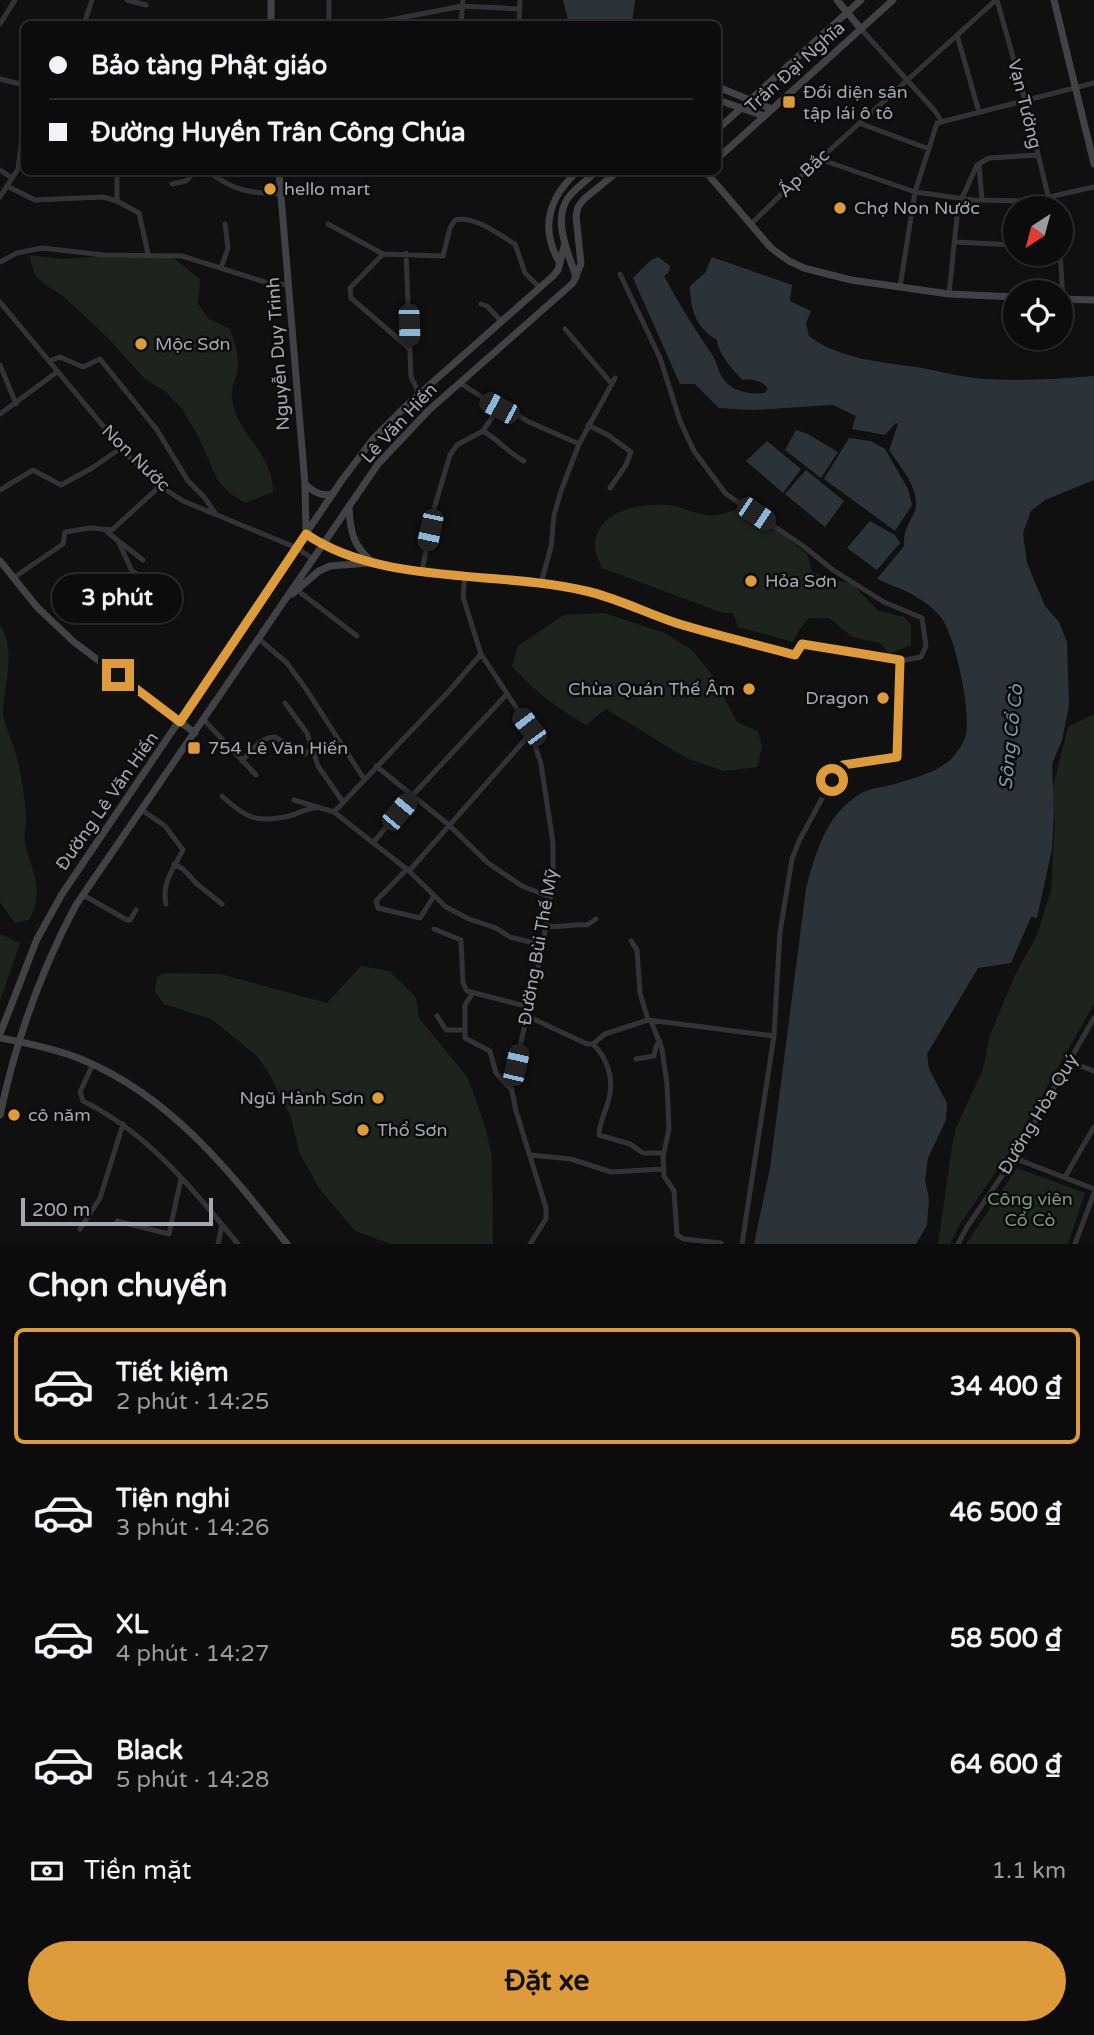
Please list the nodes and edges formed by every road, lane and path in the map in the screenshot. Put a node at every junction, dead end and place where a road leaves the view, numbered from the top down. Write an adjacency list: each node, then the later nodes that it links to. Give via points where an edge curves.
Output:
1 (15, 0): 22 (street)
2 (92, 0): 16 (street)
3 (127, 0): 13 (street)
4 (271, 0): 17 (main road)
5 (329, 0): 18 (street)
6 (520, 0): 14 (street)
7 (837, 0): 15 (main road)
8 (861, 0): 15 (main road, Trần Đại Nghĩa)
9 (893, 0): 23 (main road, Trần Đại Nghĩa)
10 (996, 0): 24 (street, Ấp Bắc); 32 (street, Vạn Tường)
11 (1055, 0): 29 (main road)
12 (462, 3): 14 (street); 19 (street); 20 (street)
13 (146, 5)
14 (520, 9): 21 (street)
15 (847, 12): 23 (main road); 31 (main road, Trần Đại Nghĩa)
16 (84, 21)
17 (271, 21)
18 (329, 21)
19 (408, 21)
20 (461, 21)
21 (519, 21)
22 (0, 24)
23 (861, 29): 26 (street); 35 (main road, Trần Đại Nghĩa)
24 (957, 35): 26 (street, Ấp Bắc); 36 (street)
25 (0, 79): 28 (street)
26 (906, 80): 38 (street); 39 (street, Ấp Bắc)
27 (1094, 83): 29 (street)
28 (21, 84)
29 (1076, 87): 32 (street); 47 (main road)
30 (721, 89): 31 (main road)
31 (748, 100): 34 (main road, Trần Đại Nghĩa); 35 (main road)
32 (1026, 100): 36 (street); 44 (street, Vạn Tường)
33 (721, 101): 34 (main road)
34 (740, 108): 37 (main road); 40 (main road, Trần Đại Nghĩa)
35 (772, 109): 37 (main road, Trần Đại Nghĩa)
36 (979, 112): 38 (street)
37 (764, 116): 43 (main road, Trần Đại Nghĩa)
38 (942, 122): 42 (street, via 937,123)
39 (859, 123): 42 (street); 45 (street, Ấp Bắc)
40 (721, 126)
41 (21, 147): 57 (street)
42 (929, 149): 61 (street)
43 (721, 155)
44 (1038, 155): 46 (street, via 994,158); 63 (street, Vạn Tường)
45 (819, 159): 61 (street); 71 (street, Ấp Bắc)
46 (979, 164): 65 (street); 66 (street)
47 (1094, 164)
48 (0, 170): 57 (street)
49 (117, 175): 68 (street)
50 (192, 175): 58 (street)
51 (218, 175): 62 (street, via 232,188)
52 (279, 175): 62 (main road, Nguyễn Duy Trinh)
53 (573, 175): 79 (main road, via 551,207 549,218 552,252)
54 (592, 175): 73 (main road, via 566,200 561,225)
55 (613, 175): 82 (main road, via 584,200 576,216 581,264)
56 (709, 175): 71 (main road)
57 (12, 178): 59 (street)
58 (172, 184)
59 (7, 186): 64 (street); 68 (street, via 35,200 103,197)
60 (1094, 187): 63 (street)
61 (915, 192): 65 (street); 84 (street)
62 (281, 194): 83 (main road, Nguyễn Duy Trinh)
63 (1048, 196)
64 (0, 197)
65 (962, 198): 66 (street); 72 (street)
66 (982, 200): 67 (street)
67 (1003, 200)
68 (117, 201): 76 (street, via 139,213)
69 (225, 224): 80 (street, via 228,248)
70 (328, 224): 77 (street)
71 (751, 224): 84 (main road, via 771,248 804,268)
72 (955, 242): 74 (street); 86 (street)
73 (565, 243): 79 (main road); 82 (main road)
74 (1003, 244)
75 (406, 253): 77 (street); 85 (street, via 443,256 453,222 464,219 514,244 525,273); 94 (street)
76 (148, 254): 78 (street, via 42,248); 80 (street, via 182,256)
77 (383, 254): 94 (street, via 350,289 351,298)
78 (0, 262)
79 (559, 263): 85 (main road, Lê Văn Hiến)
80 (221, 268): 83 (street)
81 (620, 274): 135 (street, via 660,358 694,451 726,494 833,570 884,602 922,618 926,646 921,657)
82 (576, 277): 98 (main road, Lê Văn Hiến, via 567,290)
83 (289, 285): 108 (main road, Nguyễn Duy Trinh)
84 (900, 287): 86 (main road)
85 (540, 288): 92 (main road, Lê Văn Hiến)
86 (949, 294): 87 (main road)
87 (1003, 296)
88 (1073, 299): 89 (main road)
89 (1094, 300)
90 (0, 302): 95 (street, Non Nước)
91 (481, 304): 92 (street)
92 (501, 321): 99 (main road, Lê Văn Hiến)
93 (565, 329): 103 (street, via 613,381)
94 (410, 349): 99 (street, via 411,377)
95 (49, 361): 97 (street, Non Nước); 114 (street, via 60,357 83,367 100,359)
96 (0, 365): 100 (street)
97 (57, 372): 100 (street); 106 (street, Non Nước)
98 (460, 383): 101 (street); 113 (main road, Lê Văn Hiến, via 394,445)
99 (419, 393): 112 (main road, Lê Văn Hiến, via 373,439)
100 (16, 404): 102 (street)
101 (499, 408): 104 (street); 105 (street, via 501,404)
102 (0, 414)
103 (588, 425): 105 (street); 110 (street, via 631,452)
104 (483, 432): 107 (street); 124 (street, via 457,445 450,455)
105 (579, 444): 127 (street, via 554,514)
106 (121, 447): 109 (street, Non Nước); 111 (street, via 61,485 33,470)
107 (524, 461)
108 (305, 484): 112 (main road, via 317,494); 116 (main road, Nguyễn Duy Trinh)
109 (160, 486): 114 (street, Non Nước); 115 (street, via 112,530)
110 (610, 488)
111 (0, 490)
112 (333, 493): 116 (main road, Đường Lê Văn Hiến)
113 (349, 506): 118 (main road, Lê Văn Hiến); 123 (main road, via 352,536)
114 (215, 513): 119 (street, Non Nước)
115 (104, 531): 117 (street); 126 (street, via 65,532 63,544)
116 (306, 534): 118 (main road); 119 (main road, Đường Lê Văn Hiến)
117 (118, 541): 121 (street); 128 (street, via 132,571)
118 (323, 545): 120 (main road, Lê Văn Hiến); 123 (main road)
119 (297, 548): 120 (street, Non Nước); 139 (main road, Đường Lê Văn Hiến)
120 (313, 559): 130 (main road, Lê Văn Hiến)
121 (143, 560)
122 (0, 561): 126 (main road)
123 (373, 563): 124 (main road); 129 (main road, via 330,566)
124 (422, 571): 125 (main road)
125 (465, 575): 127 (main road); 133 (street, Đường Bùi Thế Mỹ, via 463,597)
126 (13, 578): 139 (main road, via 74,642)
127 (541, 583): 134 (main road, via 587,591)
128 (154, 590)
129 (297, 590): 130 (main road); 131 (street)
130 (287, 597): 132 (main road, Lê Văn Hiến)
131 (357, 636)
132 (259, 639): 138 (main road, Đường Lê Văn Hiến); 146 (street, via 287,663)
133 (481, 654): 136 (street, Đường Bùi Thế Mỹ); 144 (street)
134 (795, 655): 135 (street, via 802,644)
135 (900, 660): 177 (street, via 897,757 843,765 792,859 780,932)
136 (508, 694): 141 (street, Đường Bùi Thế Mỹ); 148 (street)
137 (285, 703): 142 (street)
138 (204, 720): 140 (main road, Đường Lê Văn Hiến); 143 (street)
139 (180, 722): 140 (main road); 176 (main road, Đường Lê Văn Hiến, via 62,894 37,939)
140 (195, 733): 152 (main road, Đường Lê Văn Hiến)
141 (531, 733): 154 (street); 160 (street, Đường Bùi Thế Mỹ, via 541,764 553,843)
142 (313, 749): 143 (street, via 304,754 270,737); 150 (street, via 318,766)
143 (242, 761): 145 (street)
144 (376, 766): 146 (street); 148 (street)
145 (256, 775)
146 (364, 779): 150 (street)
147 (222, 796): 151 (street, via 243,815 254,818)
148 (412, 796): 154 (street); 155 (street)
149 (294, 800): 151 (street)
150 (343, 802): 153 (street)
151 (323, 808): 153 (street)
152 (142, 810): 156 (street, via 165,826 183,850); 158 (main road, Đường Lê Văn Hiến)
153 (334, 811): 155 (street)
154 (449, 825): 157 (street); 160 (street, via 488,863 522,886)
155 (373, 843): 157 (street)
156 (174, 864): 161 (street, via 164,892); 162 (street)
157 (408, 870): 159 (street); 159 (street, via 376,901 378,908 420,918)
158 (83, 895): 163 (street, via 127,920); 178 (main road, Đường Lê Văn Hiến, via 54,947)
159 (434, 896): 168 (street, via 468,919)
160 (550, 897): 165 (street, Đường Bùi Thế Mỹ)
161 (166, 904)
162 (222, 904)
163 (136, 910)
164 (596, 919): 165 (street, via 587,925)
165 (545, 926): 168 (street, Đường Bùi Thế Mỹ)
166 (434, 929): 169 (street, via 461,940 463,985)
167 (631, 941): 174 (street, via 637,950 639,993)
168 (542, 945): 170 (street, Đường Bùi Thế Mỹ)
169 (472, 994): 170 (street); 175 (street, via 466,1004)
170 (529, 1007): 172 (street, Đường Bùi Thế Mỹ)
171 (437, 1016): 175 (street, via 446,1030)
172 (527, 1016): 180 (street); 185 (street, Đường Bùi Thế Mỹ)
173 (1094, 1018): 182 (street, Đường Hòa Quý)
174 (649, 1020): 177 (street); 179 (street); 180 (street, via 605,1034)
175 (464, 1030): 185 (street, via 466,1040 491,1053 496,1073)
176 (0, 1036): 178 (main road)
177 (774, 1036): 204 (street)
178 (18, 1041): 183 (main road); 186 (main road, Đường Lê Văn Hiến)
179 (660, 1041): 181 (street, via 654,1056); 189 (street, via 669,1115)
180 (593, 1044): 189 (street, via 606,1062 612,1084 599,1135 643,1153)
181 (636, 1059)
182 (1069, 1062): 184 (street); 191 (street, Đường Hòa Quý)
183 (93, 1064): 187 (street, via 80,1097); 202 (main road, via 133,1087 189,1130 244,1188)
184 (1094, 1071)
185 (511, 1089): 190 (street, Đường Bùi Thế Mỹ)
186 (0, 1115)
187 (123, 1124): 194 (street); 198 (street, via 100,1198)
188 (1093, 1130): 193 (street)
189 (663, 1153): 192 (street)
190 (530, 1155): 192 (street, via 567,1158 611,1172); 203 (street, Đường Bùi Thế Mỹ, via 546,1208 546,1219)
191 (1014, 1158): 193 (street); 205 (street, Đường Hòa Quý)
192 (663, 1169): 199 (street, via 664,1181 674,1191 678,1237)
193 (1065, 1177): 195 (street)
194 (181, 1179): 196 (street, via 169,1234); 197 (street)
195 (1094, 1191): 206 (street)
196 (117, 1221)
197 (222, 1225): 200 (street); 201 (street)
198 (80, 1229)
199 (721, 1243)
200 (218, 1244)
201 (238, 1244)
202 (286, 1244)
203 (530, 1244)
204 (742, 1244)
205 (958, 1244)
206 (1075, 1244)

